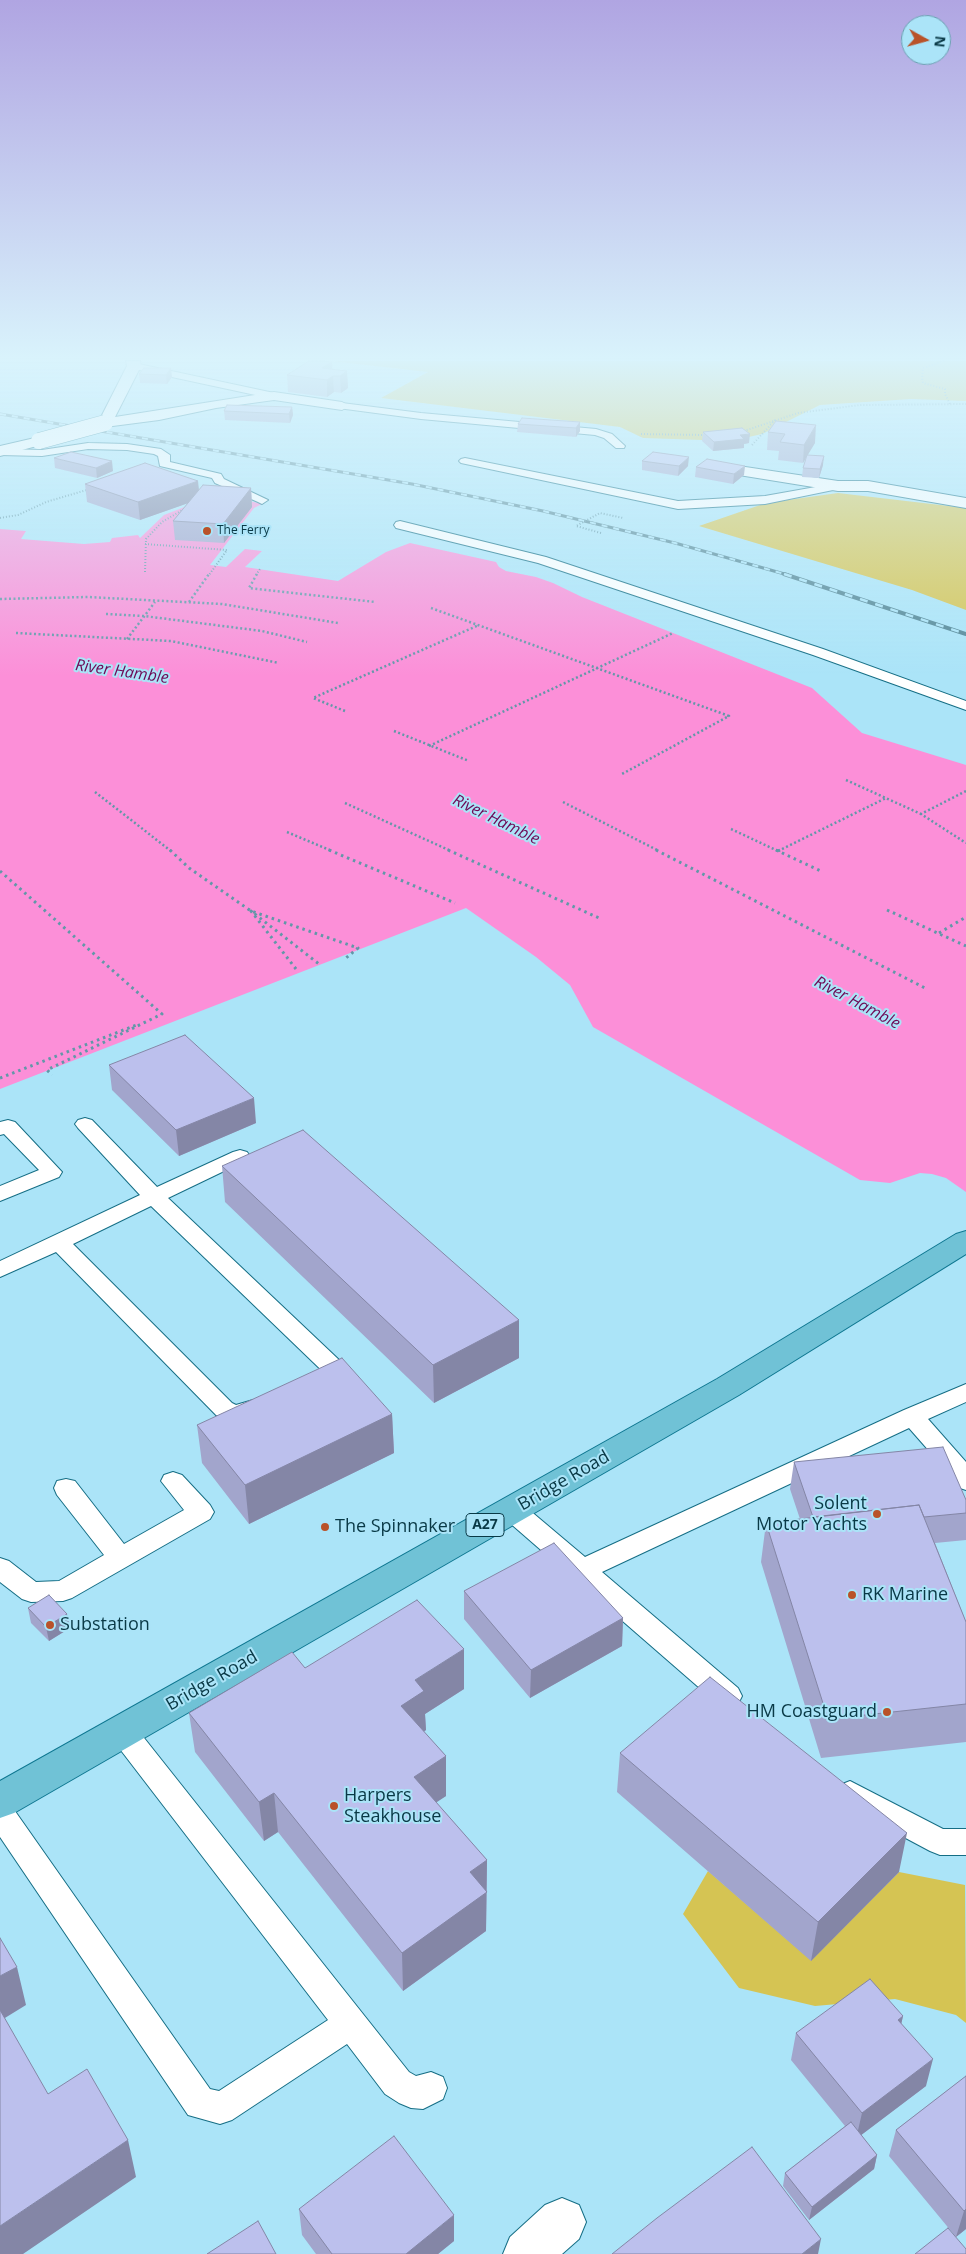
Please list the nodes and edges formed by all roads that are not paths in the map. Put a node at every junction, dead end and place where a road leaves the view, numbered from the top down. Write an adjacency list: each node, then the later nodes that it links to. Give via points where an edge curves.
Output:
1 (174, 466): 5 (lane, via 212,474 219,481)
2 (489, 466): 4 (lane, via 678,505 764,500)
3 (719, 468): 4 (street)
4 (838, 486): 6 (street, via 868,486)
5 (262, 500)
6 (966, 503)
7 (400, 525): 8 (lane, via 542,560 818,652)
8 (966, 706)
9 (85, 1124): 13 (lane)
10 (0, 1129): 12 (lane, via 8,1126 52,1172)
11 (240, 1156): 13 (lane)
12 (0, 1194)
13 (154, 1197): 15 (lane); 18 (lane, via 323,1370)
14 (966, 1240): 24 (main road, Bridge Road / A27, via 728,1387)
15 (59, 1242): 16 (lane); 19 (lane, via 224,1409 235,1414)
16 (0, 1270)
17 (966, 1392): 20 (lane)
18 (362, 1395)
19 (275, 1396)
20 (912, 1416): 21 (lane); 27 (lane)
21 (962, 1468)
22 (173, 1481): 25 (lane, via 201,1512)
23 (66, 1488): 25 (lane)
24 (512, 1510): 27 (lane); 29 (main road, Bridge Road / A27)
25 (121, 1558): 26 (lane, via 63,1591 31,1592)
26 (0, 1568)
27 (582, 1570): 28 (lane)
28 (745, 1710)
29 (123, 1732): 31 (main road, Bridge Road / A27); 34 (lane)
30 (826, 1781): 33 (lane, via 940,1842)
31 (0, 1801)
32 (0, 1813): 34 (lane, via 200,2103 220,2108 230,2103)
33 (966, 1842)
34 (351, 2024): 35 (lane, via 397,2083 411,2092 423,2093)
35 (430, 2088)
36 (562, 2222): 37 (street)
37 (527, 2254)

